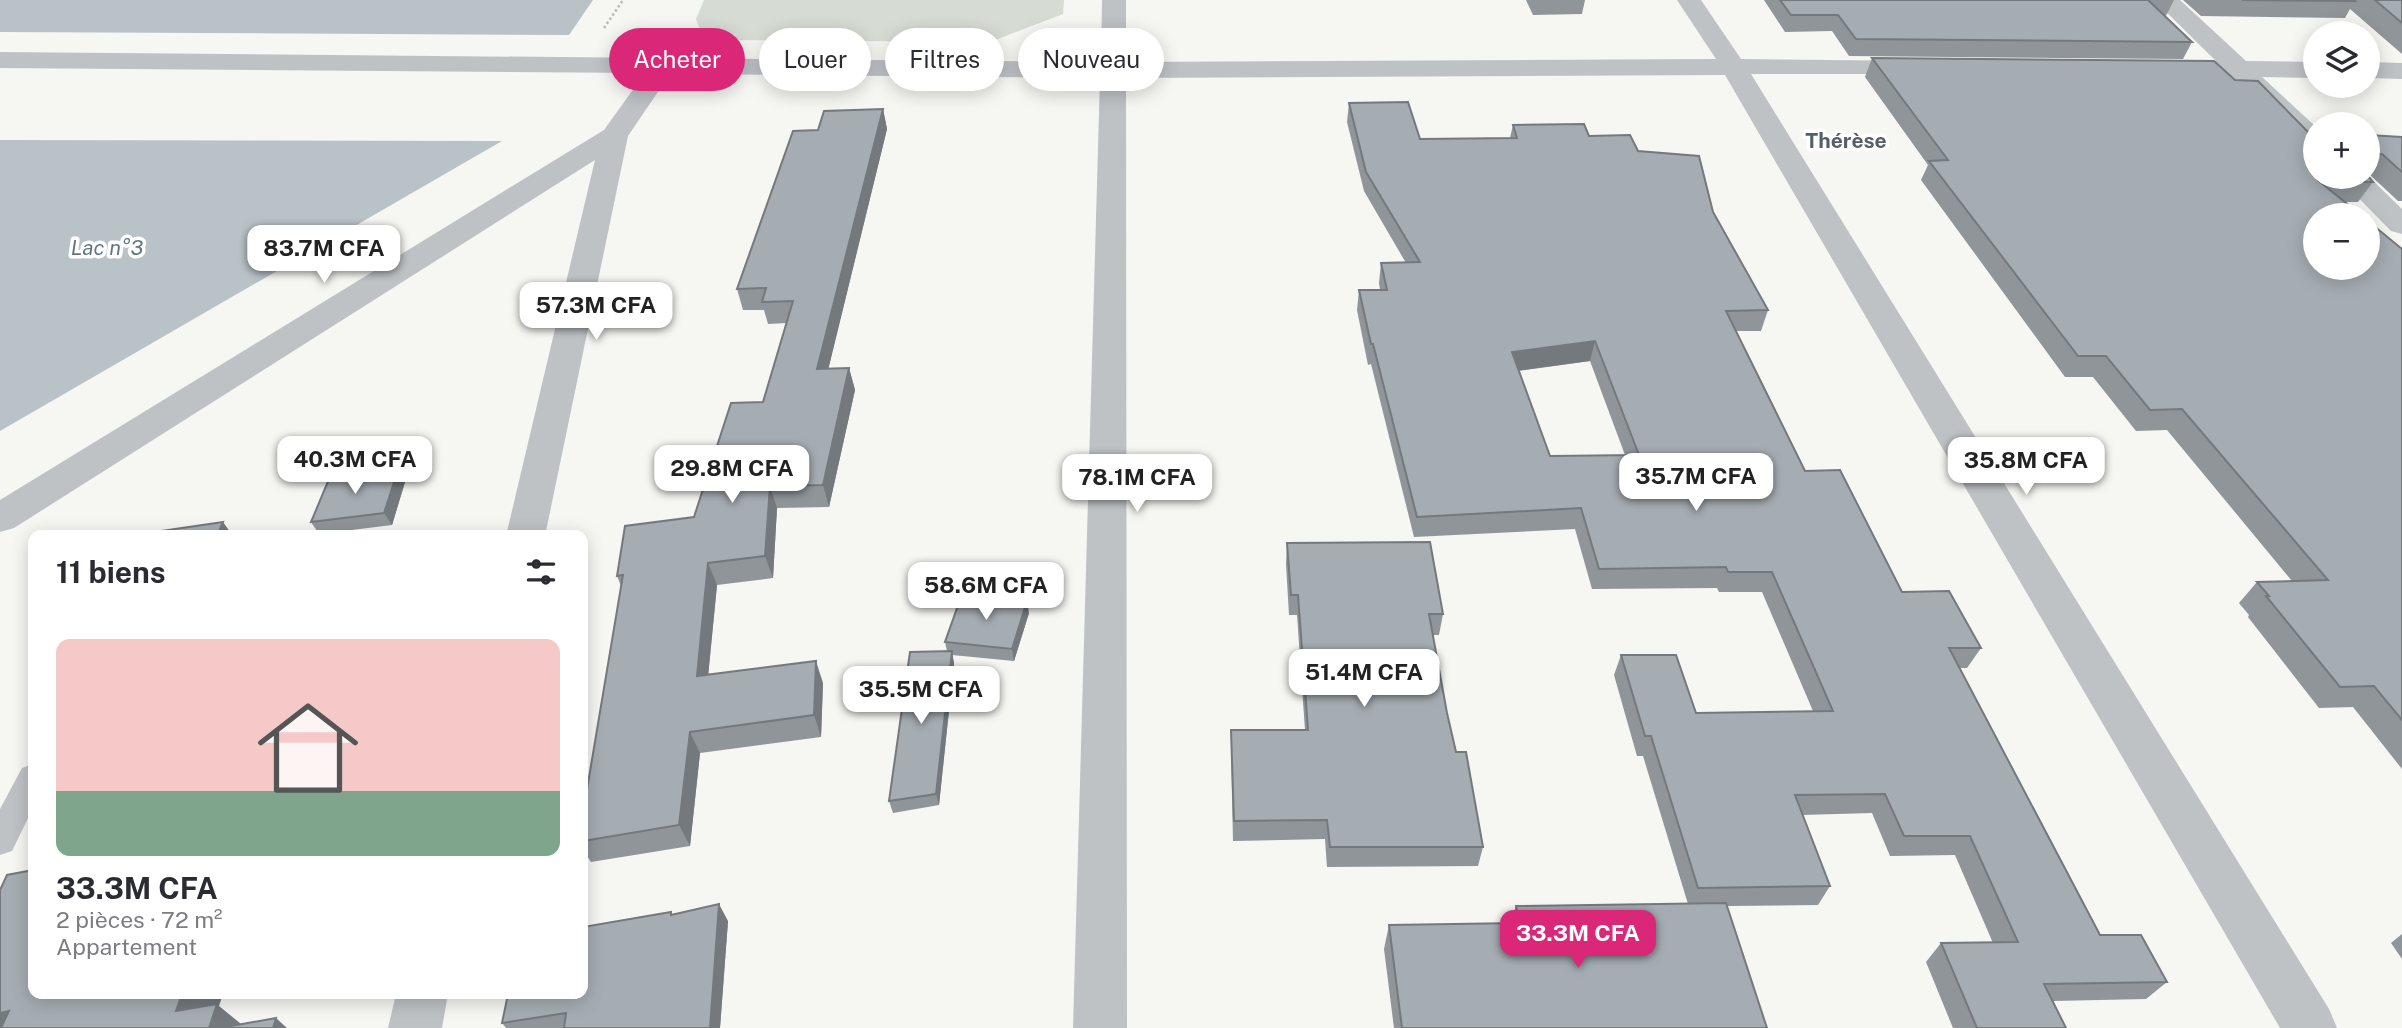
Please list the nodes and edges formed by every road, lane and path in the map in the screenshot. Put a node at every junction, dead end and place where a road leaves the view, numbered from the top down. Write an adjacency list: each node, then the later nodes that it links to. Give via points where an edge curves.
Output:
1 (1114, 0): 4 (street)
2 (1689, 0): 6 (street)
3 (2166, 0): 12 (street)
4 (1114, 28)
5 (0, 60): 7 (street)
6 (1732, 65): 8 (street); 13 (street); 30 (street)
7 (609, 66)
8 (1938, 66)
9 (745, 67): 11 (street)
10 (2144, 68): 12 (street)
11 (1018, 69)
12 (2240, 69): 14 (street); 19 (street)
13 (1164, 70)
14 (2303, 70)
15 (2380, 70): 16 (street)
16 (2402, 71)
17 (646, 91): 20 (street)
18 (1114, 91): 29 (street)
19 (2303, 129)
20 (614, 136): 23 (street); 24 (street)
21 (2364, 189): 22 (street)
22 (2402, 225)
23 (0, 518)
24 (526, 530)
25 (28, 787): 26 (lane)
26 (0, 841)
27 (421, 999): 28 (street)
28 (415, 1028)
29 (1100, 1028)
30 (2310, 1028)

